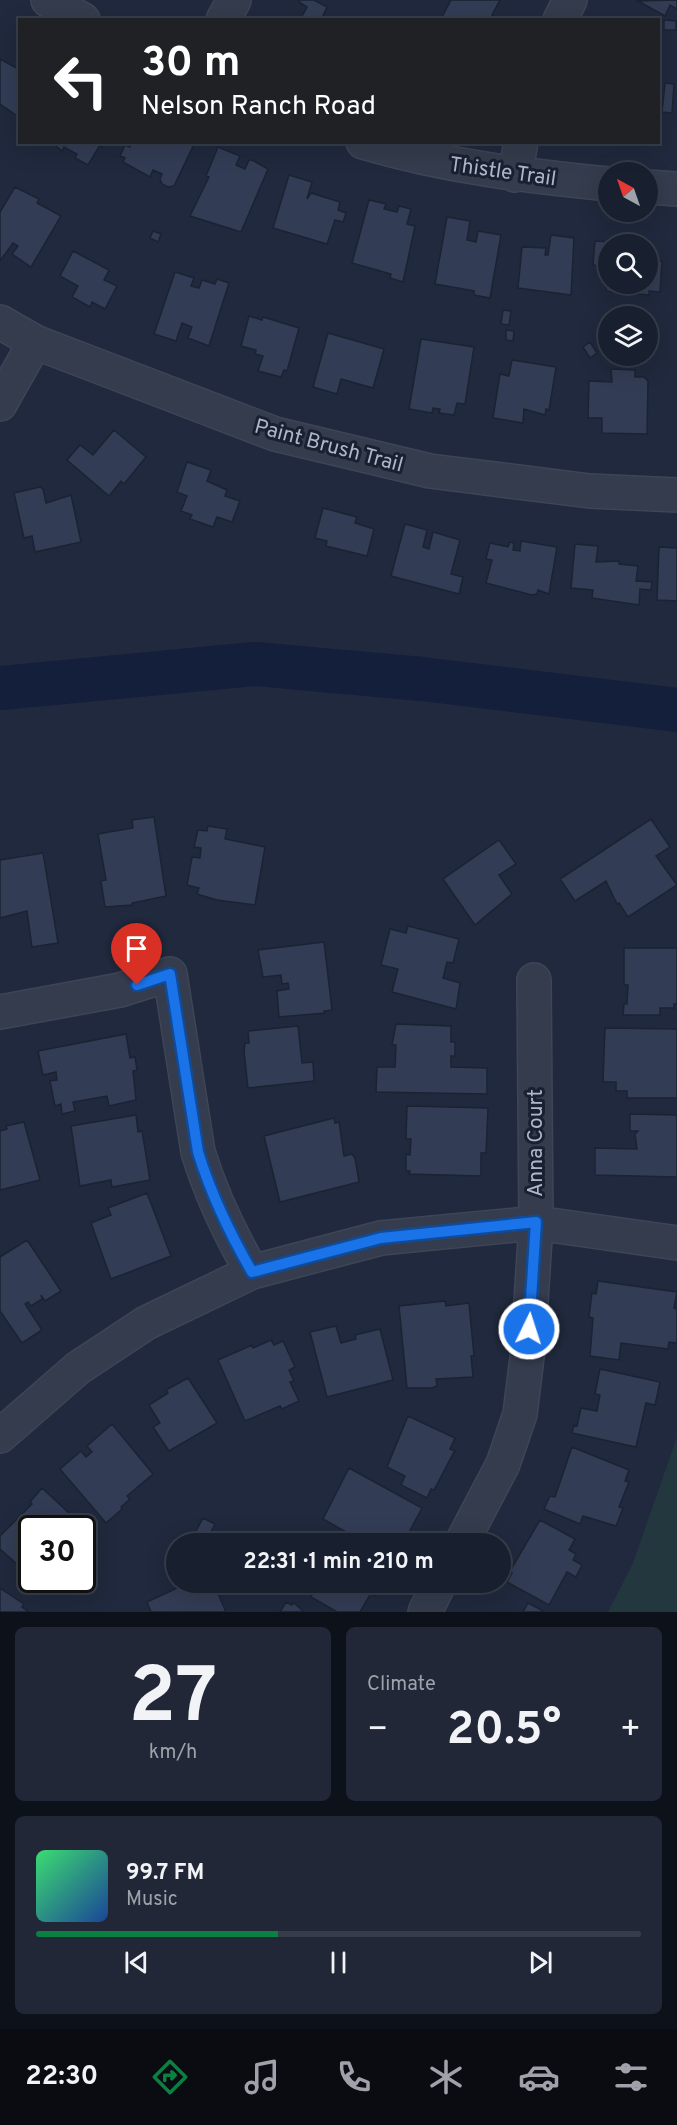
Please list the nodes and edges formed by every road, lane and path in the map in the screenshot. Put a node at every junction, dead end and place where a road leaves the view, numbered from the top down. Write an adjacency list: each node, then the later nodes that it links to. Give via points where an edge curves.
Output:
1 (48, 0): 4 (street)
2 (234, 0): 5 (street)
3 (570, 0): 6 (street)
4 (80, 18)
5 (224, 18)
6 (561, 18)
7 (370, 144): 9 (street, Thistle Trail, via 422,159)
8 (521, 144): 9 (street)
9 (515, 175): 10 (street, Thistle Trail)
10 (598, 183)
11 (658, 188): 12 (street)
12 (677, 189)
13 (0, 322): 14 (street, Paint Brush Trail)
14 (35, 342): 15 (street); 16 (street, Paint Brush Trail, via 286,436 430,471 590,491)
15 (0, 404)
16 (677, 495)
17 (534, 980): 19 (street, Anna Court)
18 (0, 1012): 21 (street, via 120,990 170,974 198,1152 234,1240)
19 (536, 1222): 20 (street); 21 (street, via 381,1238); 23 (street, Anna Court, via 520,1414 503,1464)
20 (677, 1243)
21 (252, 1272): 22 (street, via 136,1330 78,1368)
22 (0, 1436)
23 (467, 1533)
24 (435, 1593): 25 (street)
25 (425, 1612)

